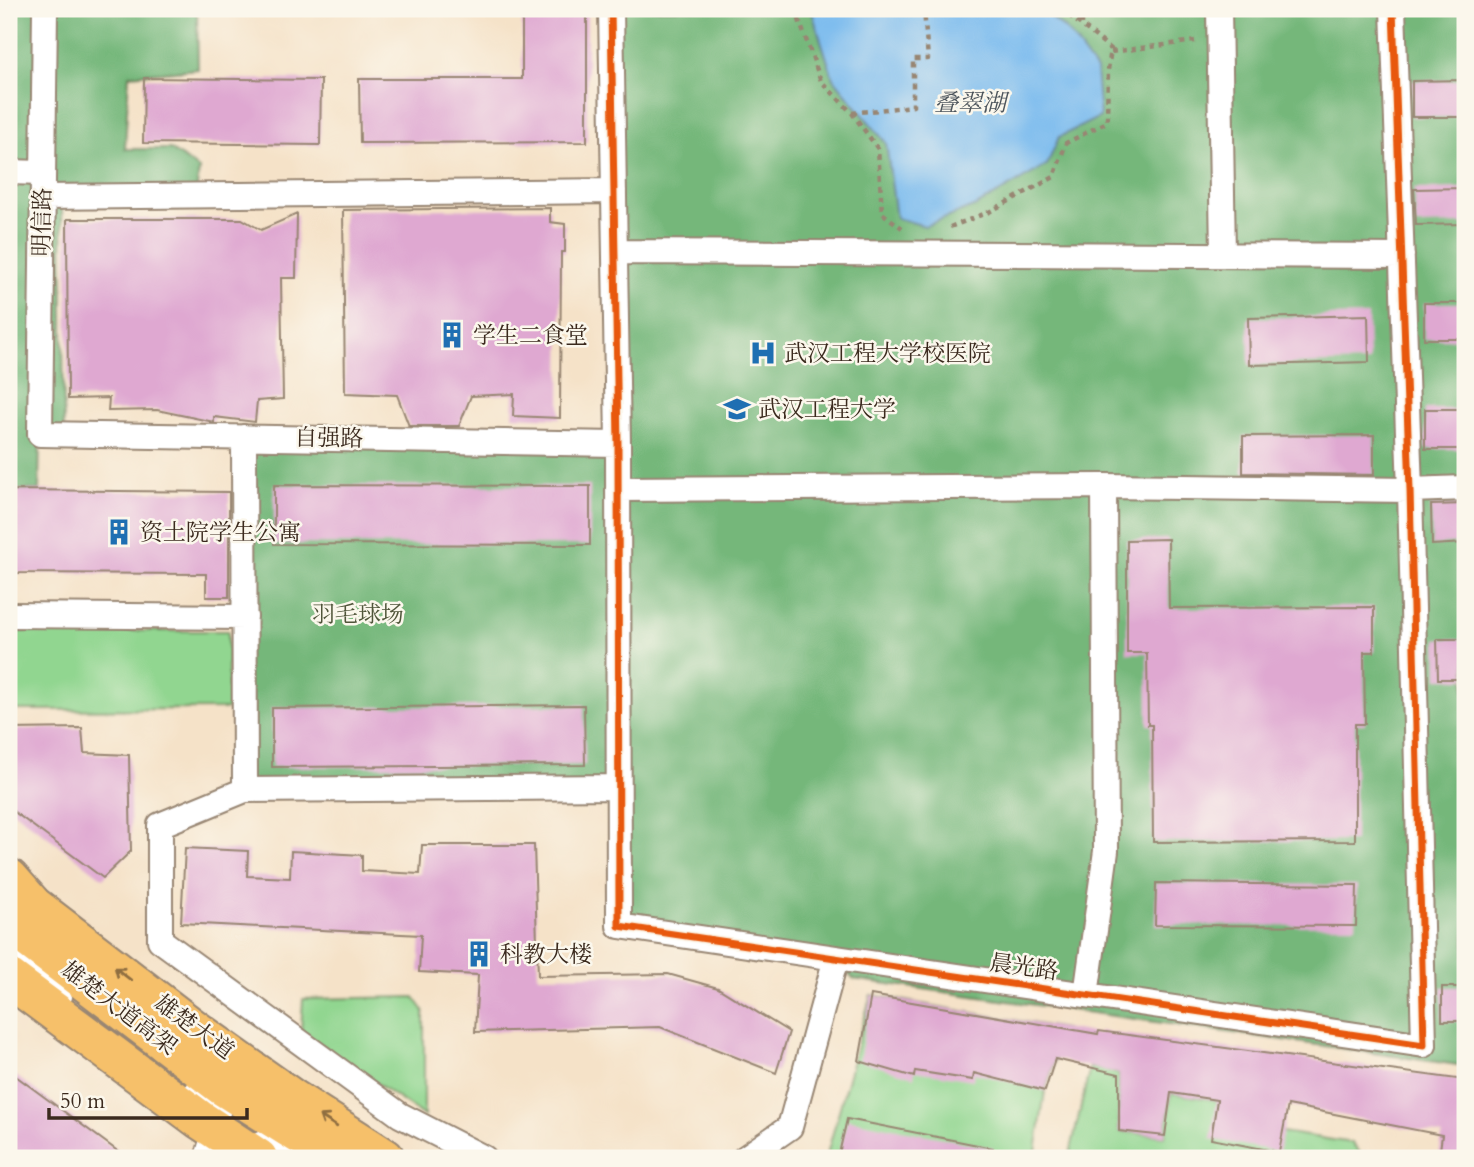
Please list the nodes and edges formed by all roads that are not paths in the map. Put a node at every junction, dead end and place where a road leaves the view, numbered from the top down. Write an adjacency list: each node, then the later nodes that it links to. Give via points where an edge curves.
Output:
1 (45, 9): 6 (street, 明信路)
2 (611, 9): 7 (street)
3 (1219, 9): 9 (street)
4 (1393, 9): 10 (street)
5 (9, 172): 6 (street)
6 (42, 185): 7 (street); 11 (street, 明信路)
7 (614, 191): 8 (street)
8 (615, 252): 9 (street); 13 (street)
9 (1223, 255): 10 (street)
10 (1402, 256): 17 (street)
11 (40, 434): 12 (street, 自强路)
12 (244, 437): 13 (street, 自强路); 19 (street)
13 (618, 444): 16 (street)
14 (1104, 486): 16 (street); 17 (street); 26 (street, via 1106,851)
15 (1465, 488): 17 (street)
16 (618, 489): 20 (street)
17 (1410, 490): 26 (street, 晨光路, via 1424,1045)
18 (9, 615): 19 (street)
19 (245, 617): 21 (street)
20 (618, 787): 21 (street); 24 (street, 晨光路, via 619,926)
21 (245, 790): 34 (street, via 160,825 160,940 401,1115)
22 (14, 898): 32 (main road, 雄楚大道高架, via 222,1086); 33 (main road, 雄楚大道, one-way to 22, via 293,1099)
23 (9, 952): 28 (lane)
24 (836, 958): 26 (street, 晨光路); 35 (street, via 790,1127)
25 (9, 978): 30 (main road, 雄楚大道高架)
26 (1086, 995)
27 (9, 997): 30 (main road)
28 (79, 1007)
29 (176, 1078): 30 (lane)
30 (232, 1146): 31 (lane)
31 (292, 1158)
32 (337, 1158)
33 (386, 1158)
34 (484, 1158)
35 (745, 1158)

